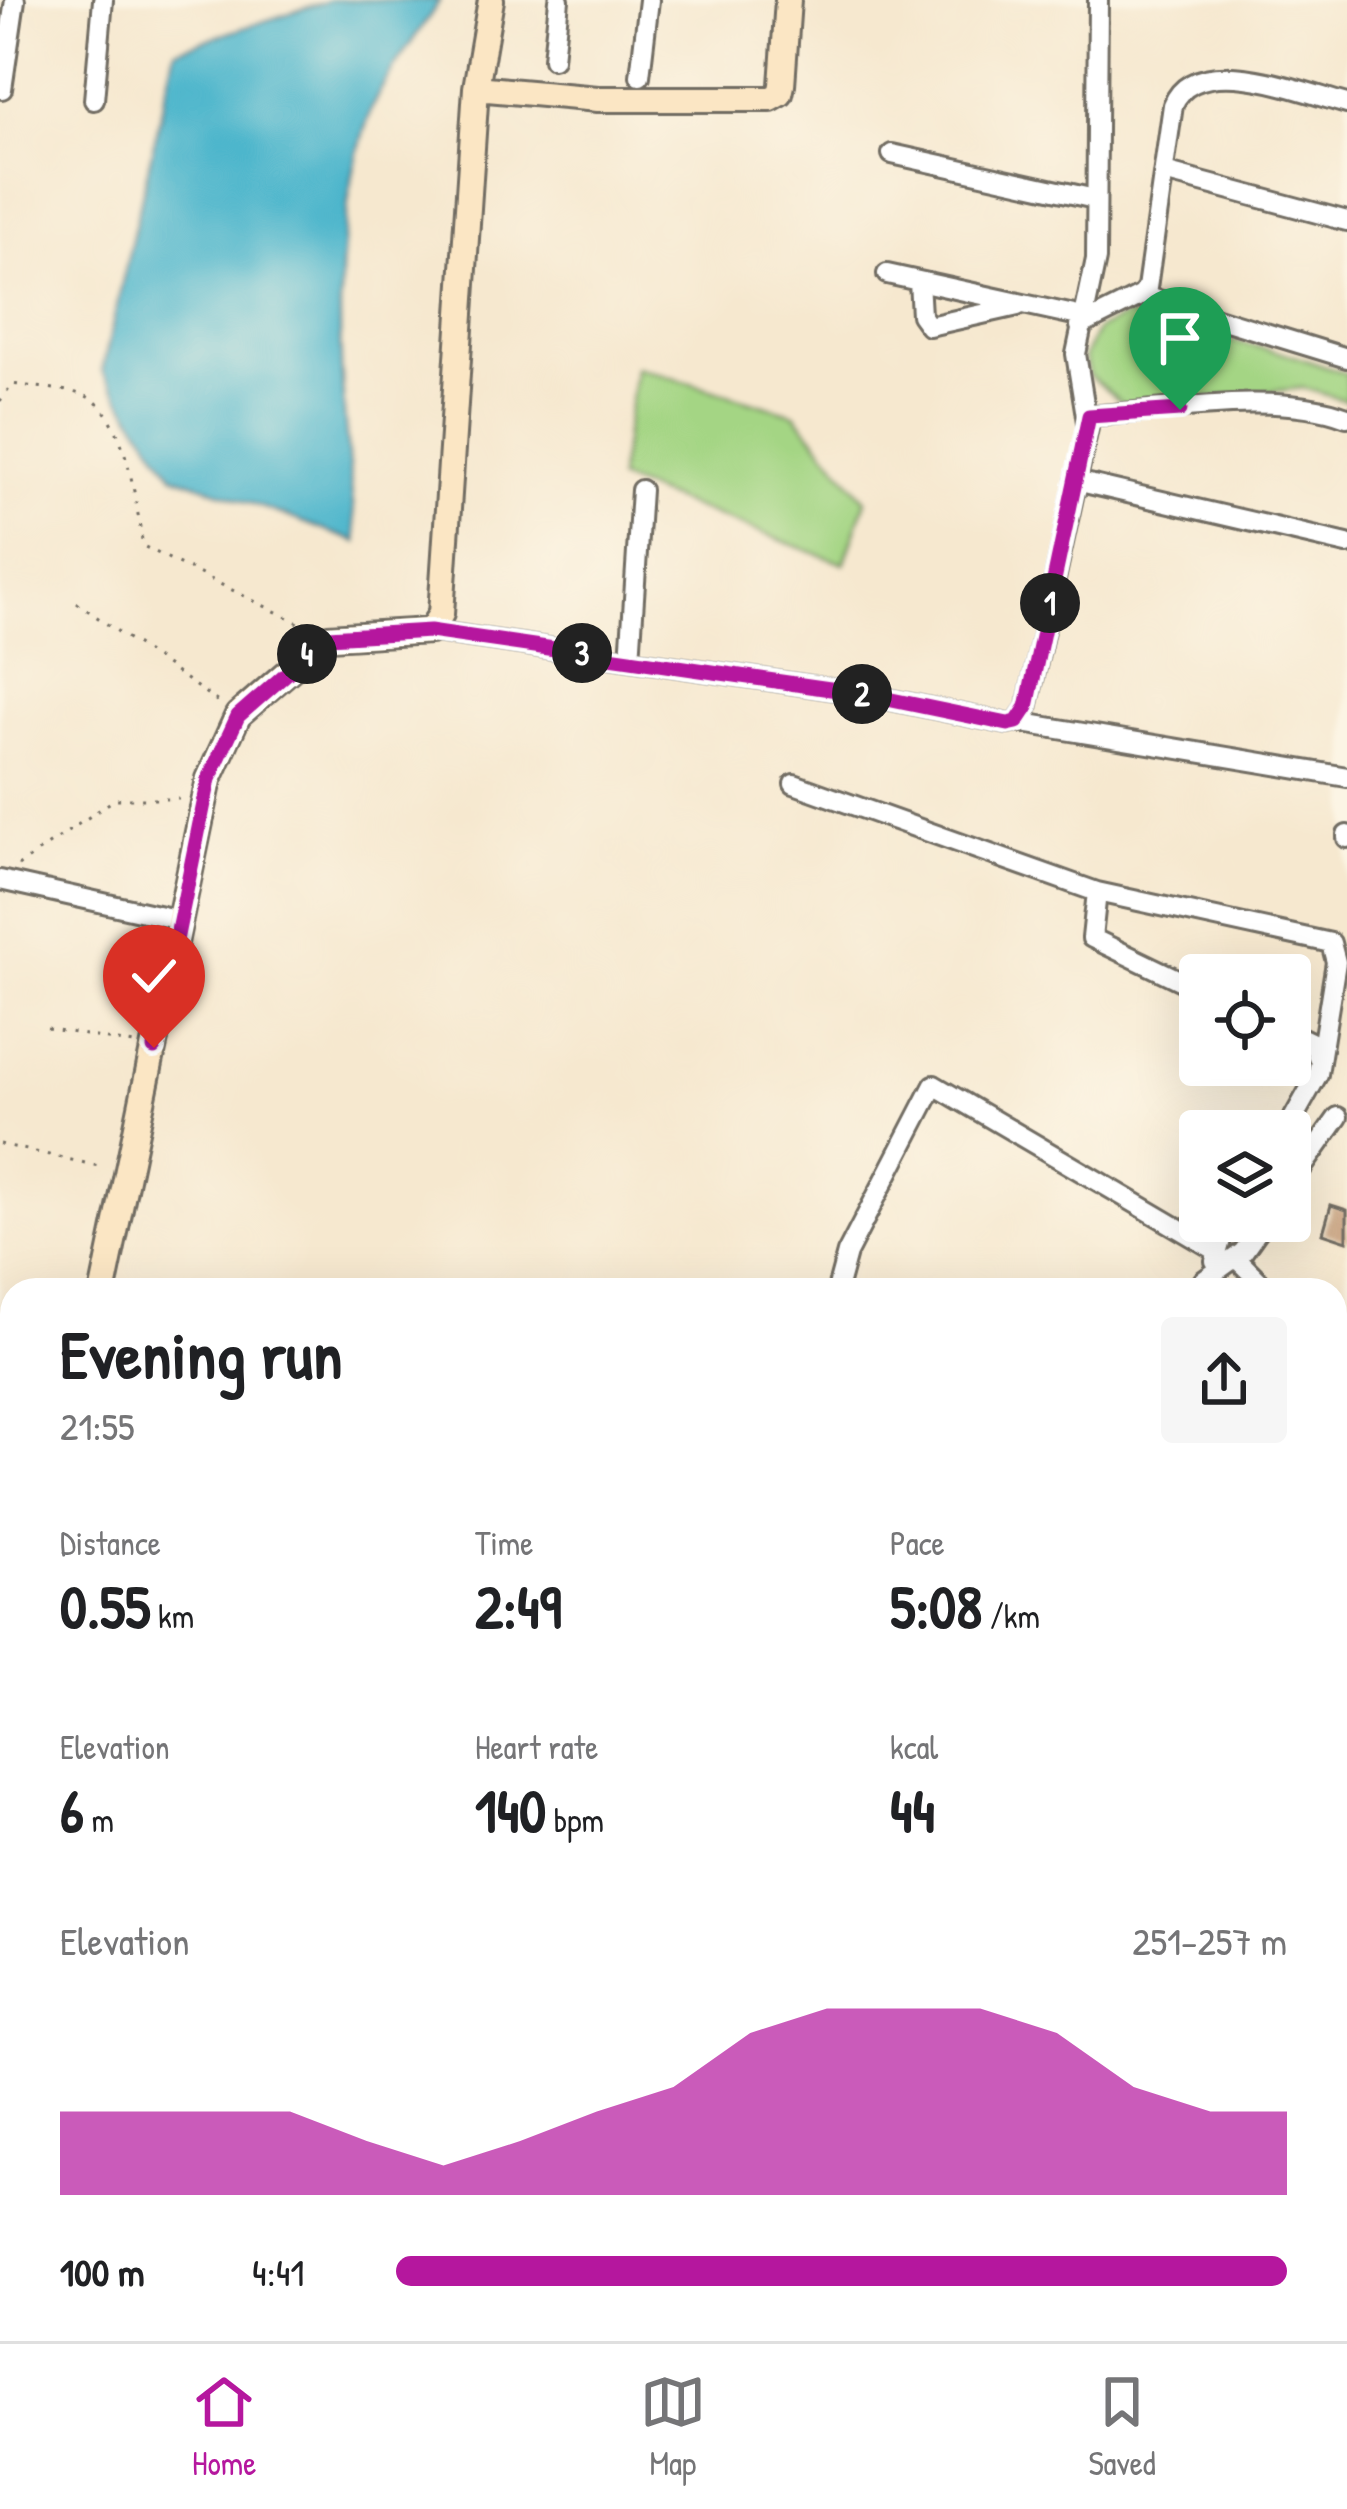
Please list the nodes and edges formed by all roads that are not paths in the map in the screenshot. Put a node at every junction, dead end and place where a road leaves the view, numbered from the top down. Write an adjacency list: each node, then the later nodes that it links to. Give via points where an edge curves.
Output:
1 (15, 0): 11 (street)
2 (103, 0): 12 (street)
3 (491, 0): 10 (street)
4 (559, 0): 8 (street)
5 (650, 0): 9 (street)
6 (788, 0): 10 (street, via 782,85 771,99 598,99)
7 (1098, 0): 16 (street)
8 (553, 59)
9 (640, 76)
10 (476, 88): 29 (street, via 441,614)
11 (2, 89)
12 (94, 100)
13 (1347, 104): 15 (street, via 1238,76 1201,79 1172,105)
14 (892, 154): 16 (street)
15 (1164, 172): 17 (street); 20 (street)
16 (1095, 199): 22 (street, via 1094,274)
17 (1347, 221)
18 (887, 274): 19 (street)
19 (919, 281): 21 (street); 21 (street, via 929,326)
20 (1142, 296): 22 (street); 23 (street)
21 (1026, 304): 22 (street)
22 (1082, 321): 24 (street, via 1077,367)
23 (1347, 358)
24 (1089, 416): 25 (street, via 1271,403); 26 (street)
25 (1347, 416)
26 (1076, 481): 28 (street); 31 (street, via 1027,707)
27 (641, 490): 30 (street)
28 (1347, 544)
29 (430, 631): 30 (street); 36 (street, via 328,637 238,716 209,779)
30 (629, 660): 31 (street)
31 (1017, 722): 32 (street)
32 (1347, 777)
33 (794, 784): 35 (street)
34 (8, 875): 36 (street)
35 (1097, 892): 37 (street, via 1092,938); 39 (street, via 1330,943 1336,962)
36 (180, 920): 46 (street)
37 (1179, 980)
38 (1311, 1042): 39 (street)
39 (1320, 1062): 40 (street)
40 (1299, 1110)
41 (1338, 1117): 42 (street)
42 (1311, 1155)
43 (1229, 1242): 45 (street)
44 (1242, 1242): 45 (street)
45 (1227, 1255): 47 (street, via 934,1084); 48 (street); 49 (street)
46 (106, 1278)
47 (840, 1278)
48 (1209, 1278)
49 (1254, 1278)

